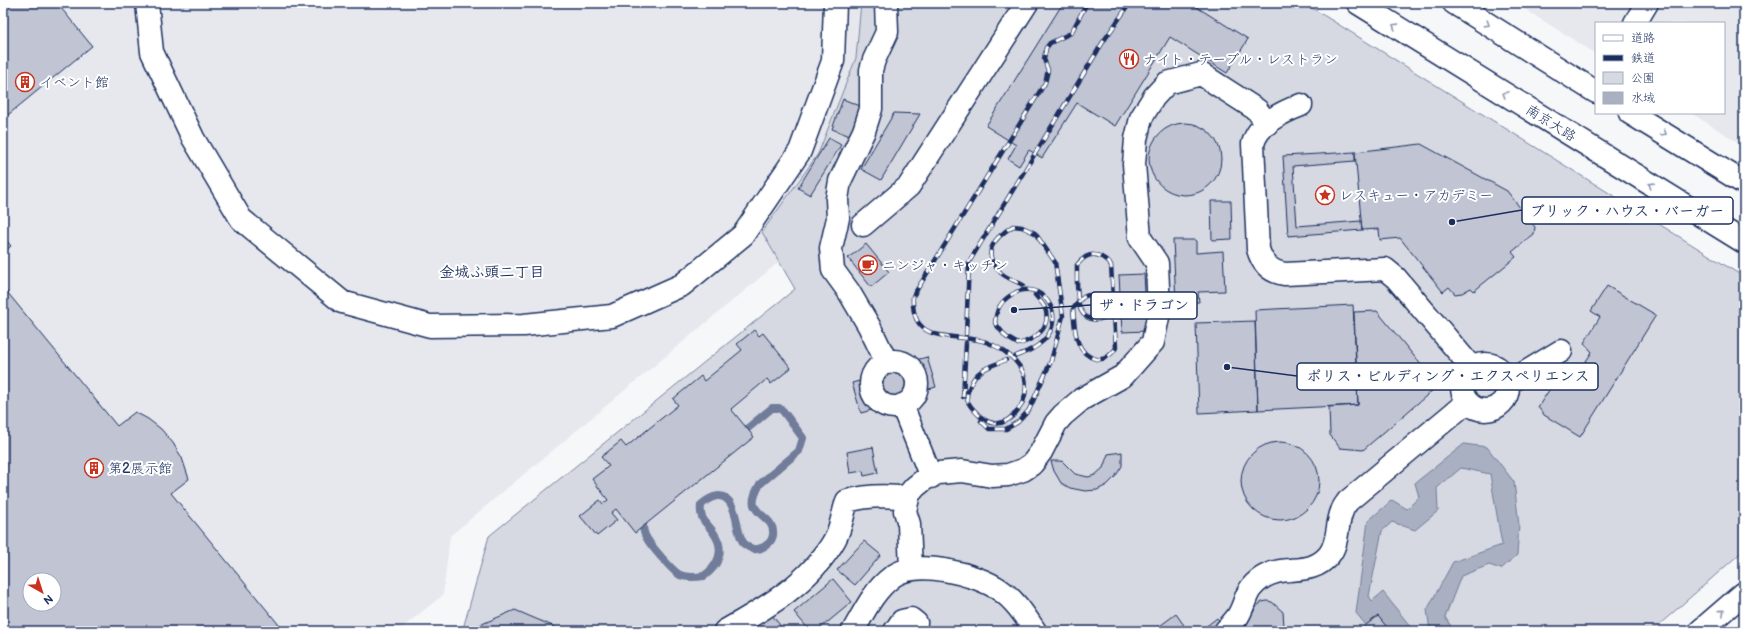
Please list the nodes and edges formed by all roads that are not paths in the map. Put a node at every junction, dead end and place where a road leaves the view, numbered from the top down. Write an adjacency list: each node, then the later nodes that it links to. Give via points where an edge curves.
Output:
1 (147, 3): 2 (street, via 152,52 193,138 241,219 342,302 430,326 524,325 612,316 682,285 743,235 800,151 833,61)
2 (835, 3)
3 (886, 3): 17 (street, via 887,32 871,70 871,109 864,131 840,181 837,223 831,248 833,270 869,326)
4 (1027, 3): 14 (street, via 910,186)
5 (1358, 3): 15 (street, 南京大路, one-way to 5)
6 (1454, 3): 9 (street, one-way to 9)
7 (1647, 3): 8 (street)
8 (1636, 22)
9 (1595, 89)
10 (1301, 105): 12 (street, via 1286,111)
11 (1632, 114): 13 (street, one-way to 13)
12 (1267, 124): 18 (street, via 1254,137 1252,154 1258,249 1266,265 1277,273 1285,274 1384,269 1396,278); 22 (street, via 1257,110 1201,74 1167,83 1154,97 1141,118 1134,164 1140,238 1157,264 1160,312 1153,342 1123,376 1082,399 1063,415 1041,452 1032,464 1023,470 1008,475 992,476 962,471)
13 (1744, 183)
14 (863, 225)
15 (1744, 242)
16 (1561, 351): 19 (street)
17 (887, 363): 21 (street, via 906,364 915,375 914,396); 21 (street, via 874,374 872,390 887,406)
18 (1472, 368): 19 (street, via 1479,365 1494,366 1506,375); 20 (street, via 1462,388)
19 (1508, 383): 20 (street, via 1506,398 1495,408 1488,411 1480,410)
20 (1467, 402): 26 (street, via 1355,493 1342,510 1337,536 1330,554 1315,566 1300,570 1274,571 1259,580 1248,591 1238,615)
21 (902, 405): 22 (street)
22 (931, 476): 23 (street, via 915,487)
23 (908, 498): 24 (street, via 905,511 909,524); 27 (street, via 888,495 846,501 835,538 818,563 772,604)
24 (911, 569): 28 (street, via 893,576 881,586); 31 (street, via 947,570 977,578 999,589 1016,603)
25 (1744, 593): 32 (street, one-way to 25)
26 (1226, 630)
27 (725, 631)
28 (853, 631)
29 (895, 631): 30 (street, via 902,621 911,618 916,623)
30 (914, 631)
31 (1035, 631)
32 (1700, 631)

